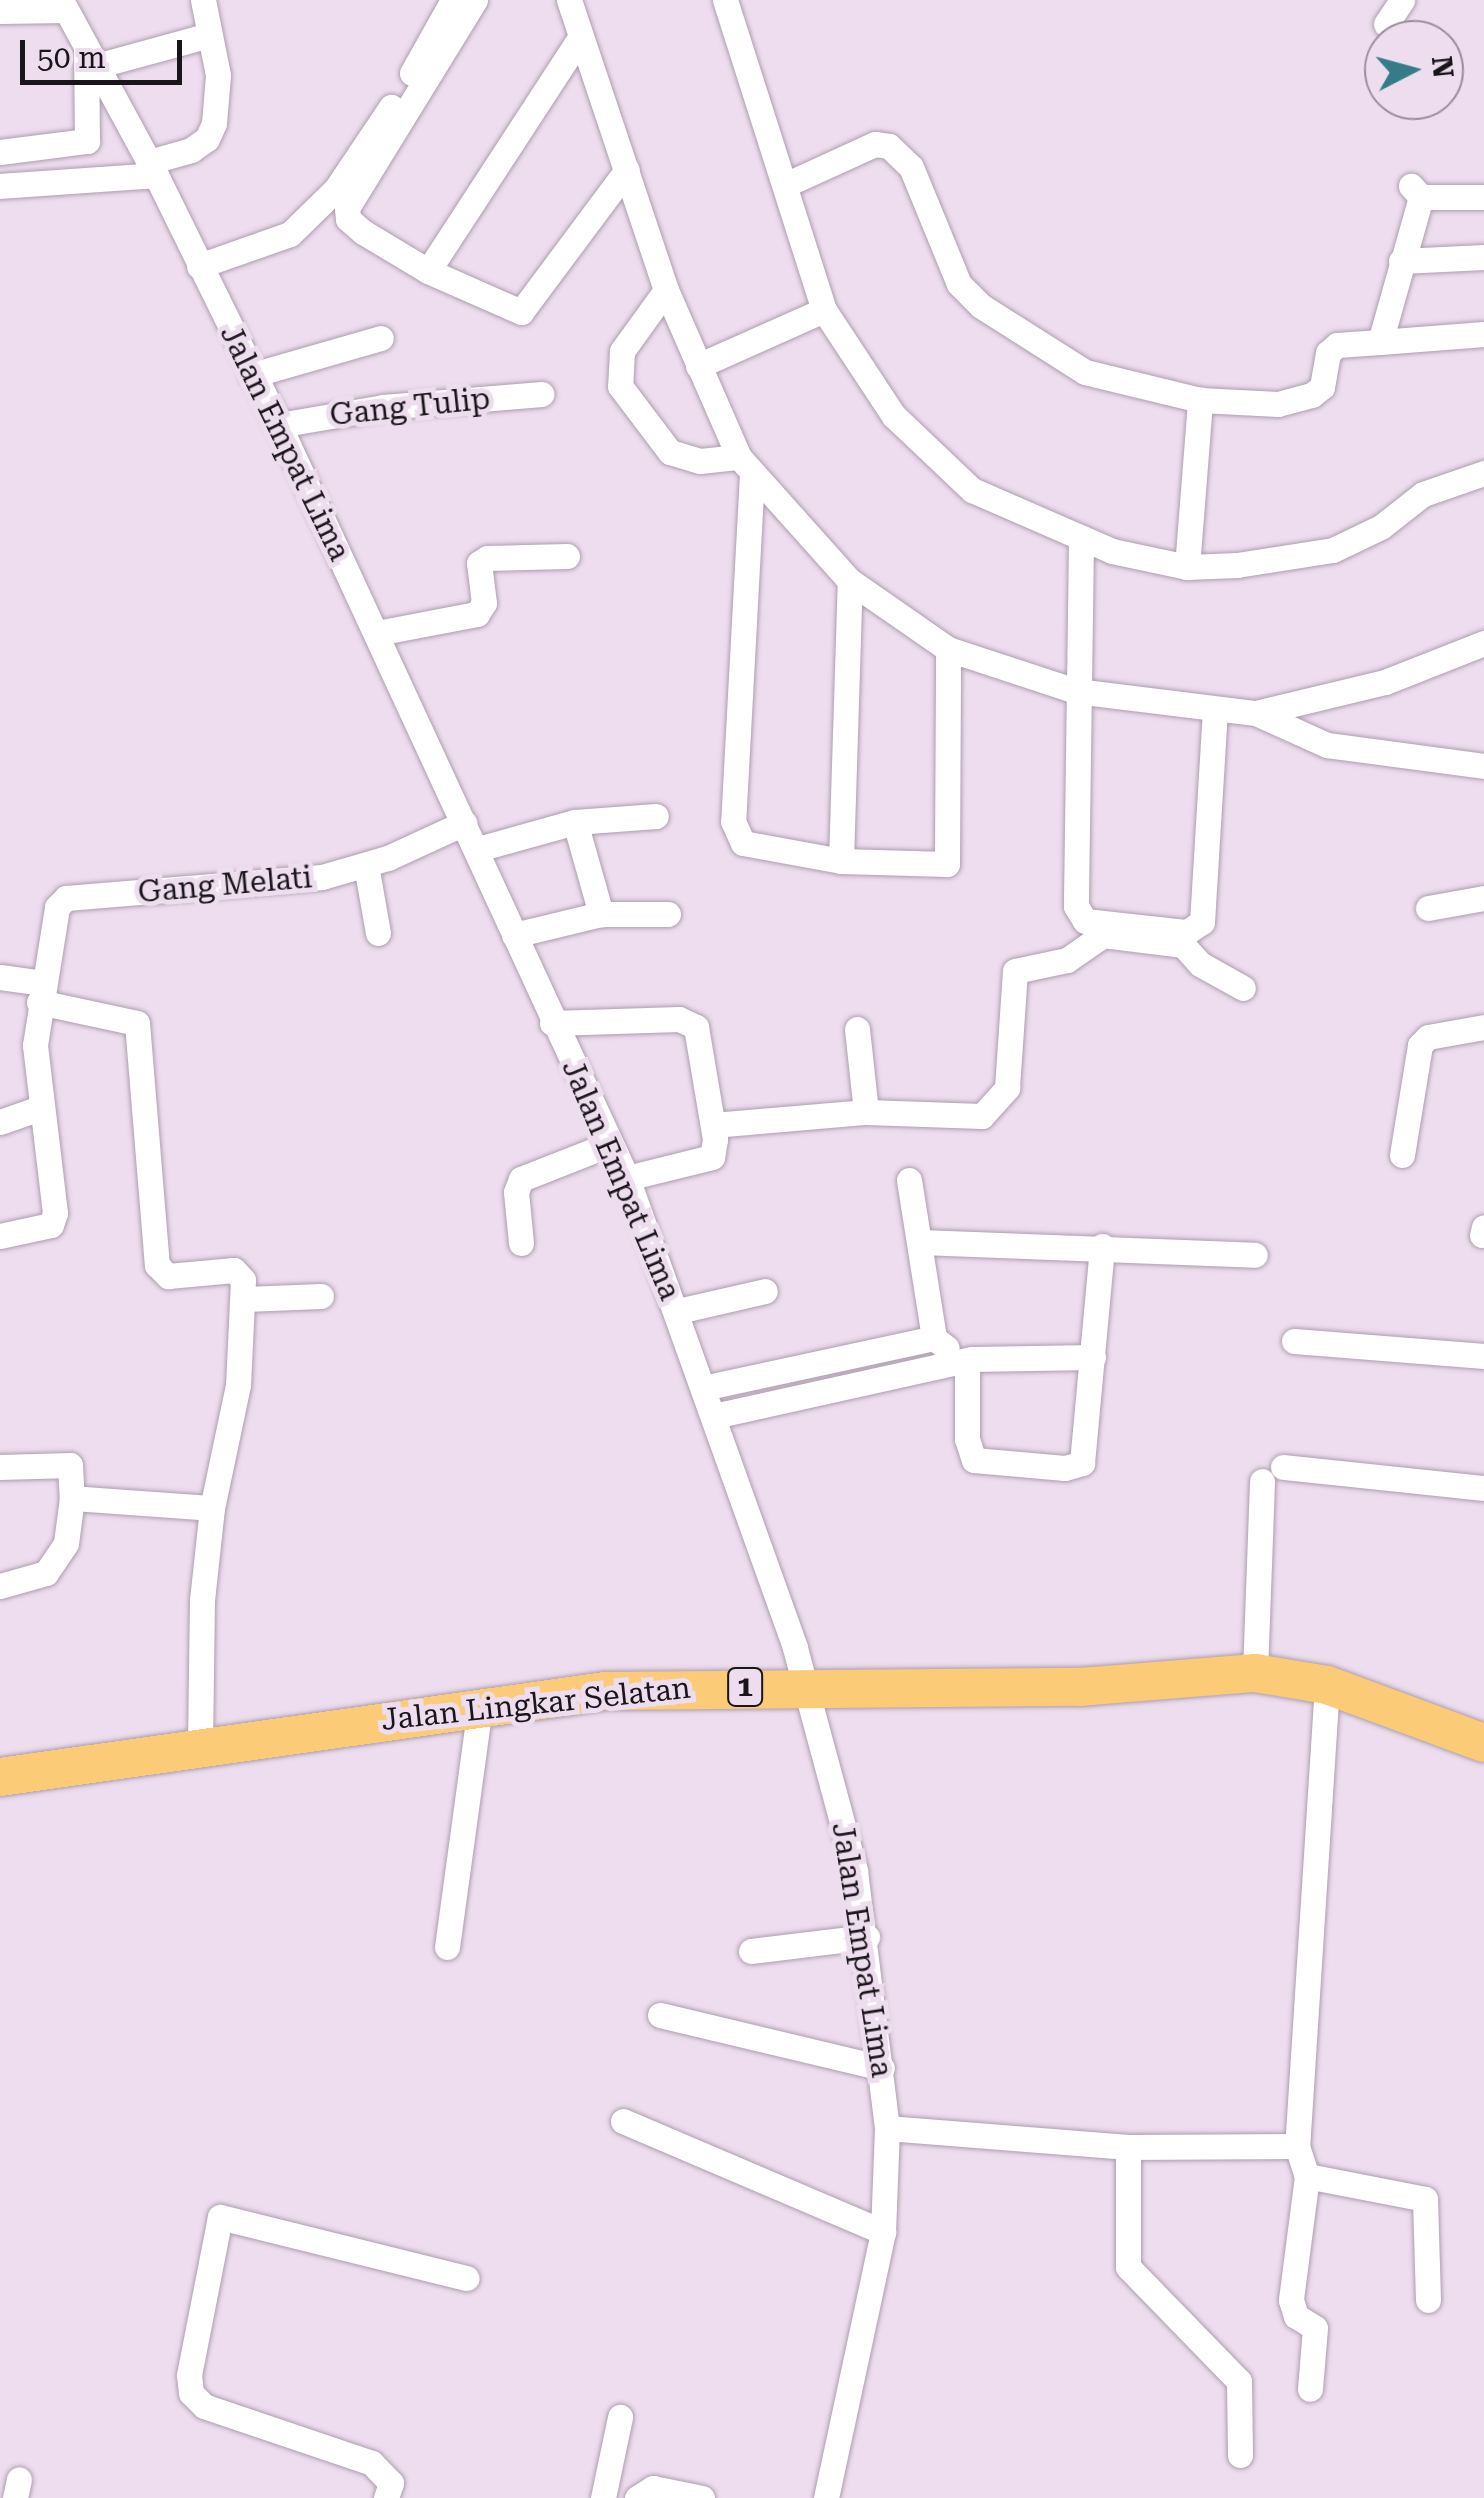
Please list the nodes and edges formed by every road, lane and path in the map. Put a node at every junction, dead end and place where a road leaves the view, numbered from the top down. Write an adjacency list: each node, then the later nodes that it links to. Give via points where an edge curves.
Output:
1 (203, 0): 8 (street)
2 (453, 0): 19 (street, via 336,189 290,234)
3 (475, 0): 20 (street, via 347,208 348,219 363,232)
4 (570, 0): 9 (street)
5 (725, 0): 14 (street)
6 (63, 5): 7 (street); 10 (street, Jalan Empat Lima)
7 (0, 11)
8 (210, 35): 10 (street); 12 (street, via 218,75 207,139)
9 (580, 38): 13 (street); 20 (street)
10 (91, 58): 11 (street, via 87,141); 12 (street, Jalan Empat Lima)
11 (0, 152)
12 (152, 168): 15 (street); 19 (street, Jalan Empat Lima)
13 (627, 170): 20 (street, via 521,312); 21 (street)
14 (785, 185): 22 (street); 29 (street, via 875,144 888,146 911,168 944,254 981,306 1086,372)
15 (0, 186)
16 (1484, 197): 18 (street, via 1416,192)
17 (1484, 257): 18 (street)
18 (1401, 261): 25 (street)
19 (200, 266): 27 (street, Jalan Empat Lima)
20 (428, 271)
21 (666, 290): 26 (street); 31 (street, via 622,350 620,386 670,452)
22 (824, 310): 26 (street); 33 (street, via 894,416 934,459 972,490)
23 (1484, 334): 25 (street)
24 (381, 338): 27 (street)
25 (1380, 342): 29 (street, via 1337,345 1328,352 1322,388 1312,395 1278,404)
26 (698, 366): 31 (street)
27 (252, 375): 30 (street, Jalan Empat Lima)
28 (541, 394): 30 (street, Gang Tulip, via 383,407)
29 (1200, 400): 35 (street)
30 (279, 425): 37 (street, Jalan Empat Lima)
31 (746, 465): 36 (street); 50 (street, via 733,821 752,850)
32 (1484, 474): 35 (street, via 1423,494 1381,527 1333,550)
33 (1081, 542): 35 (street); 40 (street)
34 (566, 556): 37 (street, via 486,558 479,563 484,604 477,614)
35 (1188, 567)
36 (850, 581): 39 (street); 50 (street)
37 (377, 633): 48 (street, Jalan Empat Lima)
38 (1484, 643): 41 (street)
39 (948, 649): 40 (street); 50 (street, via 947,864)
40 (1076, 691): 42 (street); 42 (street, via 1076,906 1089,922 1187,932 1202,922)
41 (1324, 698): 43 (street); 44 (street)
42 (1215, 709): 43 (street)
43 (1256, 713): 44 (street)
44 (1327, 744): 45 (street)
45 (1484, 766)
46 (656, 816): 47 (street)
47 (575, 822): 49 (street); 54 (street)
48 (464, 823): 49 (street, Jalan Empat Lima); 51 (street, Gang Melati)
49 (478, 849): 57 (street, Jalan Empat Lima)
50 (841, 860)
51 (366, 865): 56 (street); 60 (street, Gang Melati, via 295,882 66,898 57,907)
52 (1484, 898): 53 (street)
53 (1428, 908)
54 (601, 914): 55 (street); 57 (street)
55 (668, 914)
56 (378, 934)
57 (514, 935): 61 (street, Jalan Empat Lima)
58 (0, 977): 60 (street)
59 (1242, 988): 65 (street, via 1200,964 1183,945 1094,937 1067,960 1015,971 1007,1088 982,1116)
60 (41, 992): 64 (street); 79 (street, via 137,1023 157,1266 168,1276 234,1270 241,1274)
61 (552, 1024): 67 (street, via 693,1021); 68 (street, Jalan Empat Lima)
62 (1484, 1027): 69 (street, via 1428,1037 1420,1045)
63 (856, 1029): 65 (street)
64 (40, 1108): 66 (street); 72 (street, via 51,1225)
65 (866, 1112): 67 (street)
66 (0, 1122)
67 (713, 1125): 70 (street, via 712,1157)
68 (610, 1144): 70 (street, Jalan Empat Lima); 74 (street, via 521,1179)
69 (1402, 1156)
70 (627, 1178): 80 (street, Jalan Empat Lima)
71 (909, 1180): 73 (street)
72 (0, 1236)
73 (920, 1242): 75 (street); 81 (street)
74 (521, 1244)
75 (1102, 1246): 76 (street); 84 (street)
76 (1255, 1255)
77 (765, 1291): 80 (street)
78 (322, 1296): 79 (street)
79 (245, 1300): 91 (street, via 238,1386)
80 (678, 1311): 86 (street, Jalan Empat Lima)
81 (934, 1338): 85 (street); 86 (street)
82 (1294, 1340): 83 (street)
83 (1484, 1356)
84 (1094, 1357): 85 (street); 85 (street, via 1085,1453 1075,1468 974,1460)
85 (967, 1363): 87 (street)
86 (704, 1388): 87 (street, Jalan Empat Lima)
87 (714, 1416): 95 (street, Jalan Empat Lima)
88 (0, 1467): 90 (street, via 70,1465)
89 (1484, 1488): 93 (street, via 1273,1474)
90 (72, 1498): 91 (street); 92 (street, via 66,1542 46,1573)
91 (212, 1508): 98 (street)
92 (0, 1586)
93 (1255, 1673): 94 (highway, Jalan Lingkar Selatan / 1); 95 (highway, Jalan Lingkar Selatan / 1, via 1092,1686)
94 (1327, 1685): 97 (highway, Jalan Lingkar Selatan / 1); 107 (street)
95 (806, 1688): 96 (highway, Jalan Lingkar Selatan / 1, via 657,1688); 100 (street, Jalan Empat Lima)
96 (480, 1707): 98 (highway, Jalan Lingkar Selatan / 1); 101 (street)
97 (1484, 1743)
98 (200, 1747): 99 (highway, Jalan Lingkar Selatan / 1)
99 (0, 1776)
100 (867, 1936): 102 (street); 104 (street, Jalan Empat Lima)
101 (447, 1948)
102 (751, 1951)
103 (660, 2015): 104 (street)
104 (882, 2068): 106 (street, Jalan Empat Lima)
105 (624, 2120): 110 (street)
106 (887, 2128): 108 (street); 110 (street, Jalan Empat Lima)
107 (1297, 2146): 108 (street); 109 (street)
108 (1128, 2147): 115 (street, via 1128,2267 1239,2381)
109 (1307, 2176): 112 (street, via 1425,2199); 113 (street, via 1291,2300 1296,2316 1315,2328)
110 (884, 2232): 120 (street, Jalan Empat Lima)
111 (466, 2278): 116 (street, via 220,2217 191,2393 204,2406 372,2464 391,2483)
112 (1428, 2300)
113 (1310, 2388)
114 (620, 2417): 117 (street)
115 (1240, 2454)
116 (386, 2498)
117 (602, 2498)
118 (637, 2498): 119 (street, via 654,2488)
119 (702, 2498)
120 (826, 2498)

